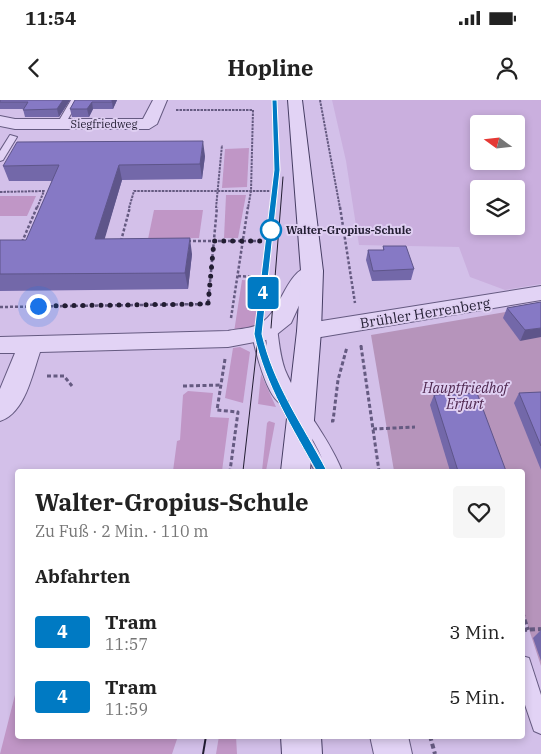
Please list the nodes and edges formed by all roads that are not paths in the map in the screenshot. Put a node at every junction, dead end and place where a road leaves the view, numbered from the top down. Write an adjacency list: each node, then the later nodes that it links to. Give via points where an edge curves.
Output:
1 (76, 100): 5 (lane, Siegfriedweg)
2 (295, 100): 8 (street)
3 (158, 105): 5 (street, Siegfriedweg, via 148,124)
4 (0, 121): 5 (street)
5 (61, 124)
6 (12, 137): 7 (lane)
7 (0, 158)
8 (312, 271): 10 (street, via 291,297 283,318); 11 (street)
9 (541, 293): 11 (street, Brühler Herrenberg, via 360,335)
10 (264, 331): 12 (street, via 228,339); 15 (lane, via 264,361 272,380)
11 (309, 331): 15 (street)
12 (31, 344): 13 (street); 14 (street, via 8,402)
13 (0, 345)
14 (0, 411)
15 (309, 422): 16 (street); 17 (lane); 18 (lane)
16 (297, 469)
17 (321, 469)
18 (334, 469)
19 (525, 674): 20 (lane)
20 (541, 724)
21 (301, 739): 24 (street)
22 (381, 739): 25 (lane)
23 (399, 739): 26 (lane)
24 (302, 754)
25 (384, 754)
26 (402, 754)

